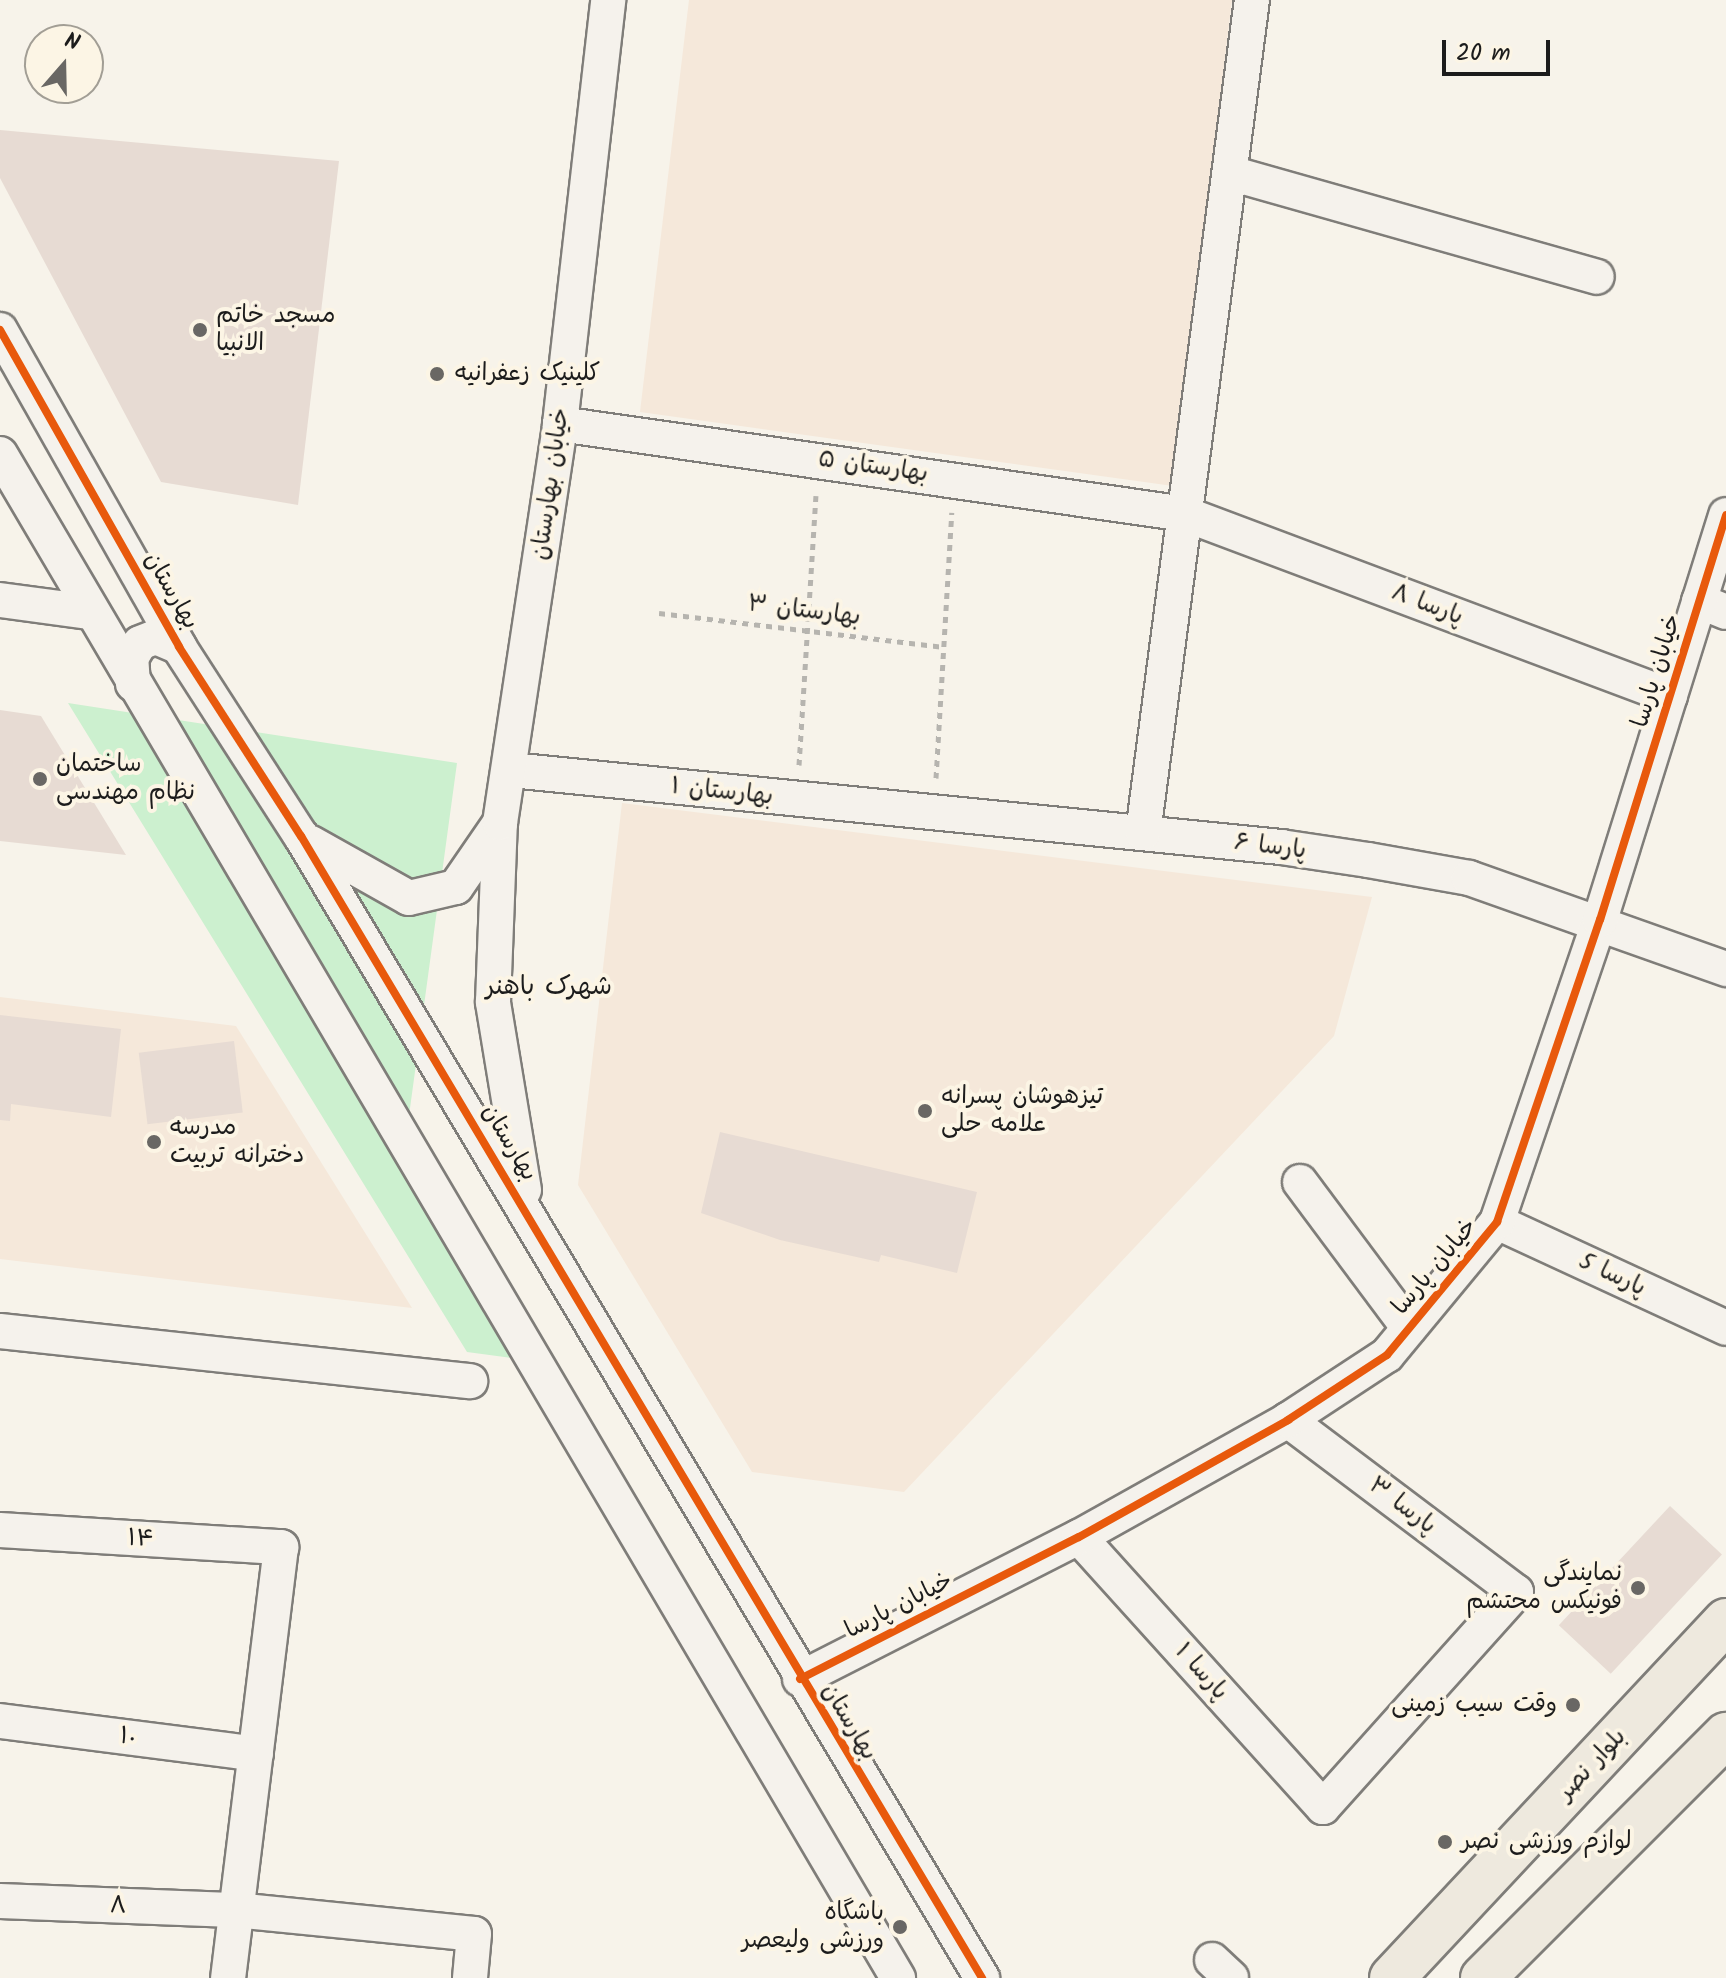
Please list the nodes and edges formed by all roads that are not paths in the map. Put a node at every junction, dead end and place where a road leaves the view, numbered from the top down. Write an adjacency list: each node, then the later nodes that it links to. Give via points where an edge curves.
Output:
1 (608, 0): 6 (street, خیابان بهارستان)
2 (1252, 0): 3 (street)
3 (1230, 173): 4 (street); 8 (street)
4 (1597, 277)
5 (0, 330): 13 (street, بهارستان)
6 (560, 424): 8 (street, بهارستان ۵); 16 (street, خیابان بهارستان)
7 (1, 457): 12 (street)
8 (1185, 514): 15 (street, ۸ پارسا); 19 (street)
9 (1726, 515): 11 (street, خیابان پارسا)
10 (0, 600): 12 (street)
11 (1713, 606): 15 (street, خیابان پارسا)
12 (90, 612): 14 (street)
13 (179, 647): 14 (street, via 156,637 140,643 131,658); 20 (street, بهارستان)
14 (133, 684): 43 (street)
15 (1670, 696): 21 (street, خیابان پارسا)
16 (511, 770): 17 (street, بهارستان ۱); 18 (street, خیابان بهارستان)
17 (933, 811): 19 (street, پارسا ۶)
18 (500, 823): 20 (street, via 456,887 409,898); 24 (street, via 493,1002 505,1098)
19 (1143, 833): 21 (street, پارسا ۶, via 1281,847 1469,878)
20 (301, 836): 24 (street, بهارستان)
21 (1600, 920): 22 (street, پارسا ۶); 25 (street, خیابان پارسا)
22 (1726, 969)
23 (1300, 1182): 26 (street)
24 (529, 1216): 34 (street, بهارستان)
25 (1497, 1222): 26 (street, خیابان پارسا); 27 (street, پارسا 5)
26 (1409, 1328): 30 (street, خیابان پارسا, via 1387,1355)
27 (1726, 1328)
28 (0, 1331): 29 (street)
29 (470, 1381)
30 (1288, 1420): 32 (street, خیابان پارسا); 38 (street, پارسا ۳, via 1516,1592)
31 (0, 1530): 37 (street, ۱۴, via 281,1547)
32 (1079, 1537): 34 (street, خیابان پارسا); 38 (street, پارسا ۱)
33 (1726, 1621): 45 (main road, بلوار نصر)
34 (800, 1679): 44 (street, بهارستان)
35 (0, 1721): 37 (street, ۱۰)
36 (1726, 1735): 46 (main road)
37 (256, 1754): 40 (street)
38 (1323, 1807)
39 (0, 1901): 40 (street, ۸)
40 (235, 1910): 41 (street); 42 (street, ۸, via 474,1934)
41 (228, 1978)
42 (470, 1978)
43 (898, 1978)
44 (982, 1978)
45 (1392, 1978)
46 (1483, 1978)

